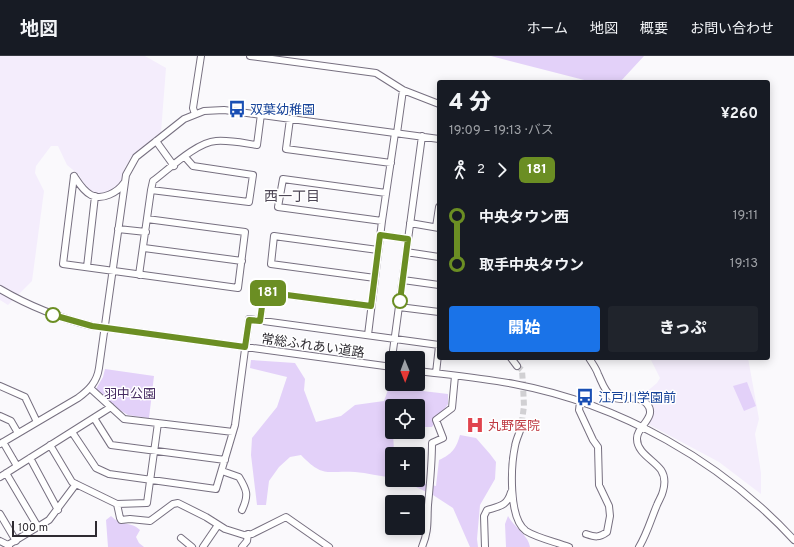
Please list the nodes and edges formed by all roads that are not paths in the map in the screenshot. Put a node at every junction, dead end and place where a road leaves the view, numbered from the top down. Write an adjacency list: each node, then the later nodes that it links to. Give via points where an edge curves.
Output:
1 (201, 56): 5 (street, via 193,108)
2 (250, 56): 3 (street, via 376,73)
3 (403, 90): 4 (street); 8 (street)
4 (437, 103)
5 (195, 114): 6 (street, via 216,110); 11 (street, via 177,124)
6 (261, 114): 7 (street); 12 (street, via 257,145 215,141 202,144)
7 (290, 118): 8 (street); 13 (street, via 286,149)
8 (396, 133): 9 (street); 13 (street)
9 (422, 136): 10 (street); 21 (street)
10 (437, 139)
11 (156, 141): 14 (street); 15 (street, via 130,164)
12 (185, 157): 14 (street); 16 (street, via 193,166 253,175 249,202)
13 (391, 163): 17 (street)
14 (174, 166): 16 (street, via 153,182)
15 (124, 181): 18 (street, via 115,192 107,196); 23 (street)
16 (151, 190): 19 (street)
17 (386, 193): 20 (street); 20 (street, via 283,179 278,207)
18 (95, 196): 32 (street); 32 (street, via 91,196 74,176 63,264)
19 (147, 219): 24 (street); 31 (street, via 245,232)
20 (382, 221): 25 (street)
21 (410, 223): 22 (street); 26 (street)
22 (437, 228)
23 (118, 229): 24 (street); 33 (street)
24 (146, 232): 27 (street)
25 (380, 235): 26 (street); 28 (street)
26 (408, 239): 29 (street)
27 (144, 248): 31 (street); 34 (street)
28 (378, 250): 35 (street); 35 (street, via 274,236 273,241 271,264)
29 (406, 252): 30 (street); 36 (street)
30 (437, 257)
31 (242, 261): 34 (street, via 238,288)
32 (87, 267): 33 (street)
33 (112, 271): 34 (street); 43 (street)
34 (139, 275)
35 (375, 278): 39 (street)
36 (403, 280): 37 (street); 40 (street)
37 (437, 285)
38 (0, 289): 43 (street, 常総ふれあい道路, via 42,311)
39 (371, 306): 42 (street, via 264,292); 44 (street)
40 (399, 307): 41 (street); 45 (street)
41 (437, 312)
42 (260, 321): 44 (street); 47 (street, via 249,320)
43 (104, 328): 47 (street, 常総ふれあい道路); 58 (street, via 98,375)
44 (368, 335): 45 (street)
45 (395, 338): 46 (street); 48 (street)
46 (437, 345)
47 (245, 347): 52 (street, 常総ふれあい道路); 68 (street)
48 (393, 351)
49 (437, 360): 55 (street)
50 (512, 360): 53 (street)
51 (590, 360): 65 (street, via 603,386 614,398 643,400 649,405 650,414)
52 (385, 366)
53 (517, 366)
54 (425, 372): 55 (street)
55 (436, 373): 56 (street)
56 (455, 376): 59 (street, via 514,384); 99 (street, via 452,408 436,420 443,438 432,443 428,526)
57 (0, 386): 63 (street, via 25,397)
58 (90, 388): 60 (street); 63 (street)
59 (580, 402): 65 (street); 89 (street, via 579,410 598,447 599,485 609,506 610,516 607,532 600,537)
60 (111, 407): 62 (street); 64 (street, via 124,419)
61 (0, 416): 69 (street, via 11,420)
62 (94, 418): 67 (street); 72 (street, via 111,445)
63 (37, 422): 69 (street)
64 (158, 423): 68 (street); 72 (street)
65 (641, 427): 91 (street, via 666,439 717,472 750,498); 102 (street, via 638,445 661,470 664,483 663,492)
66 (521, 428): 81 (street, via 515,446)
67 (72, 432): 71 (street); 79 (street, via 96,468 109,474)
68 (233, 432): 74 (street)
69 (18, 433): 70 (street)
70 (1, 443): 75 (street)
71 (50, 445): 73 (street); 80 (street, via 72,482)
72 (154, 451): 74 (street); 79 (street)
73 (30, 458): 75 (street); 83 (street)
74 (225, 460): 76 (street)
75 (17, 466): 77 (street)
76 (222, 471): 79 (street, via 216,488); 84 (street, via 239,477 246,490 246,501)
77 (6, 473): 78 (street); 87 (street)
78 (0, 477)
79 (150, 479): 82 (street, via 147,502)
80 (76, 484): 82 (street); 83 (street)
81 (511, 490): 100 (street, via 508,500 502,506 488,510 484,516); 101 (street, via 516,515 526,531)
82 (117, 504): 86 (street, via 121,520 150,521 173,504 178,504)
83 (58, 510): 87 (street, via 49,520)
84 (242, 510)
85 (0, 514): 93 (street)
86 (218, 525): 88 (street, via 244,535); 96 (street)
87 (38, 526): 93 (street)
88 (248, 534): 97 (street, via 247,541); 98 (street, via 286,517)
89 (586, 534)
90 (181, 538): 95 (street)
91 (794, 540)
92 (0, 541): 94 (street)
93 (16, 541): 94 (street)
94 (8, 546)
95 (192, 547)
96 (203, 547)
97 (242, 547)
98 (329, 547)
99 (422, 547)
100 (485, 547)
101 (569, 547)
102 (639, 547)

